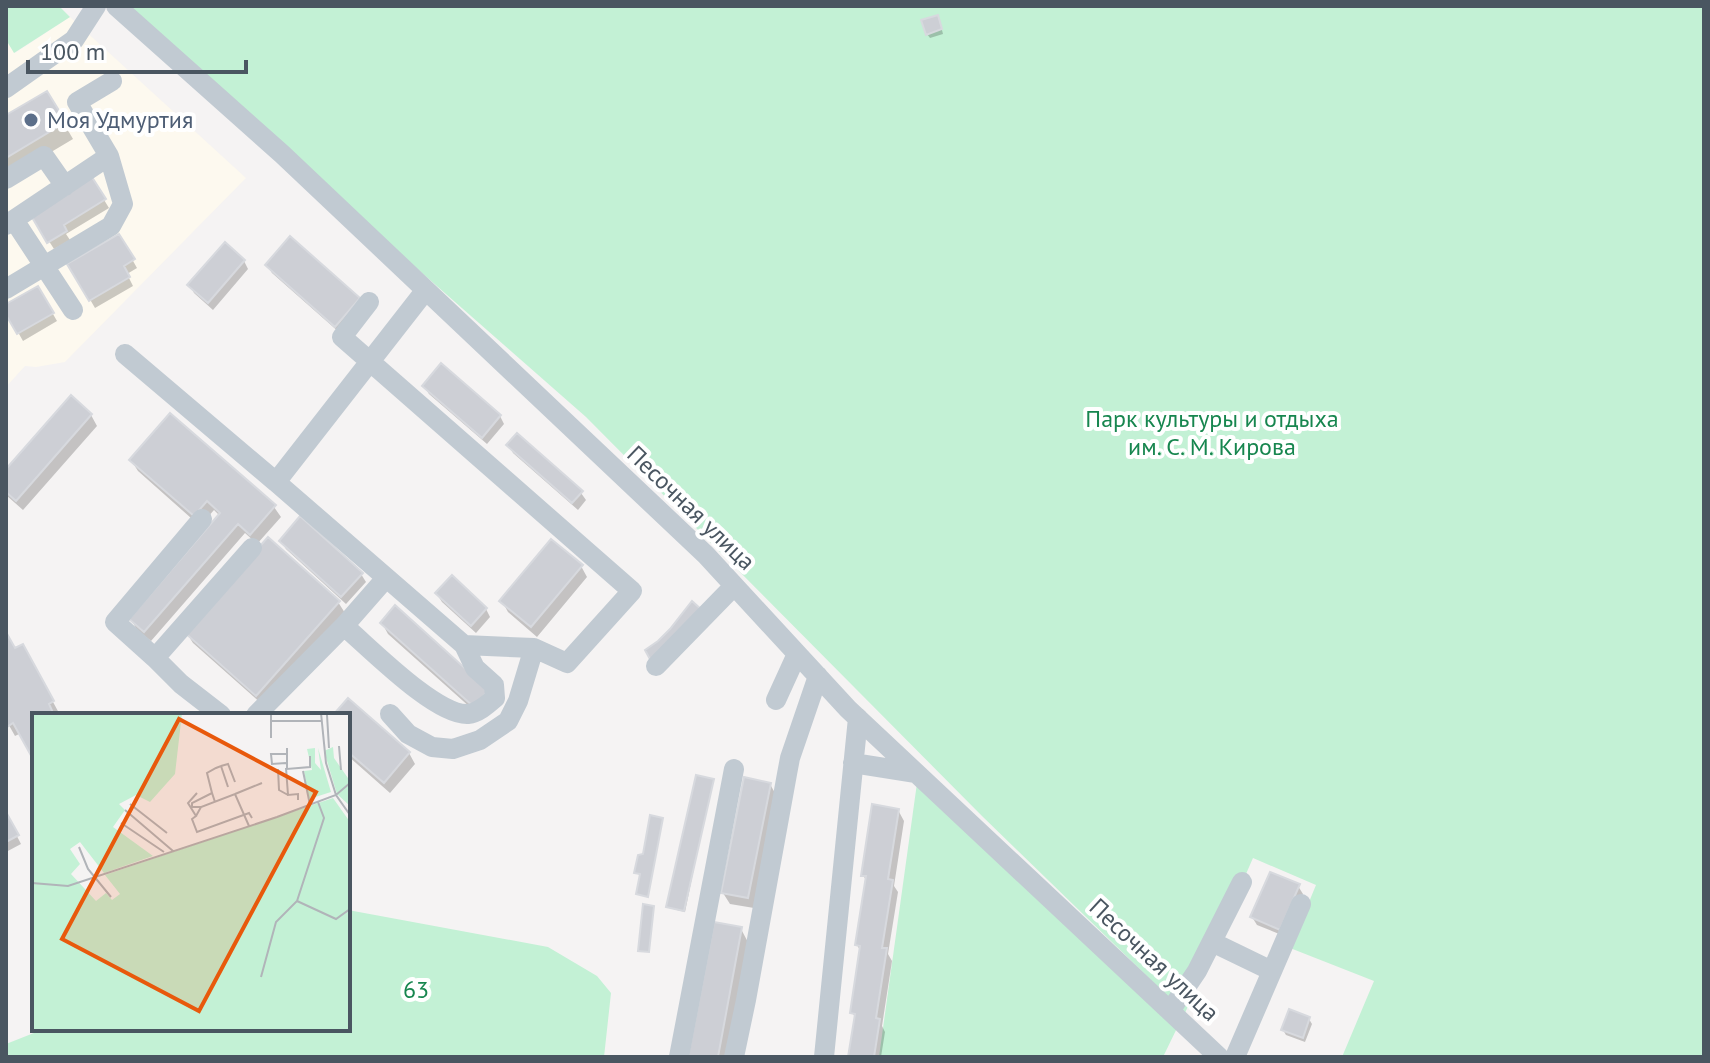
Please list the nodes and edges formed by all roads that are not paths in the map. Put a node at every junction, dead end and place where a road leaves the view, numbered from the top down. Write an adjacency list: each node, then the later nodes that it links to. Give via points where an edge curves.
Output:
1 (96, 6): 4 (street, via 74,40)
2 (116, 6): 11 (street, Песочная улица)
3 (112, 81): 5 (street, via 77,102)
4 (6, 88)
5 (109, 156): 7 (street); 9 (street, via 123,204 111,226)
6 (6, 179): 7 (street, via 44,156)
7 (65, 186): 8 (street)
8 (10, 222): 9 (street)
9 (45, 266): 10 (street); 13 (street)
10 (6, 289)
11 (425, 291): 15 (street); 20 (street, Песочная улица)
12 (369, 302): 15 (street, via 342,337)
13 (73, 310)
14 (125, 354): 16 (street)
15 (370, 361): 16 (street); 23 (street, via 632,591 567,663)
16 (276, 482): 19 (street)
17 (202, 519): 25 (street, via 115,622)
18 (252, 548): 25 (street)
19 (386, 578): 21 (street); 22 (street)
20 (734, 586): 24 (street, Песочная улица); 26 (street)
21 (344, 626): 28 (street, via 429,699 453,711 483,709 495,698); 32 (street)
22 (464, 645): 23 (street); 28 (street, via 475,668)
23 (534, 648): 29 (street)
24 (797, 654): 27 (street, Песочная улица); 30 (street)
25 (155, 658): 31 (street)
26 (656, 666)
27 (818, 676): 34 (street, Песочная улица); 44 (street, via 790,758)
28 (494, 685): 29 (street, via 503,692)
29 (521, 691): 33 (street, via 508,721 480,740 453,749 432,747 408,734)
30 (776, 700)
31 (218, 713)
32 (258, 713)
33 (390, 714)
34 (858, 718): 35 (street); 37 (street, Песочная улица)
35 (853, 763): 37 (street); 45 (street)
36 (734, 769): 43 (street)
37 (916, 773): 42 (street, Песочная улица)
38 (1242, 882): 40 (street)
39 (1301, 904): 41 (street)
40 (1212, 942): 41 (street); 42 (street)
41 (1272, 971): 47 (street)
42 (1170, 1011): 46 (street, Песочная улица)
43 (679, 1057)
44 (734, 1057)
45 (824, 1057)
46 (1219, 1057)
47 (1235, 1057)

